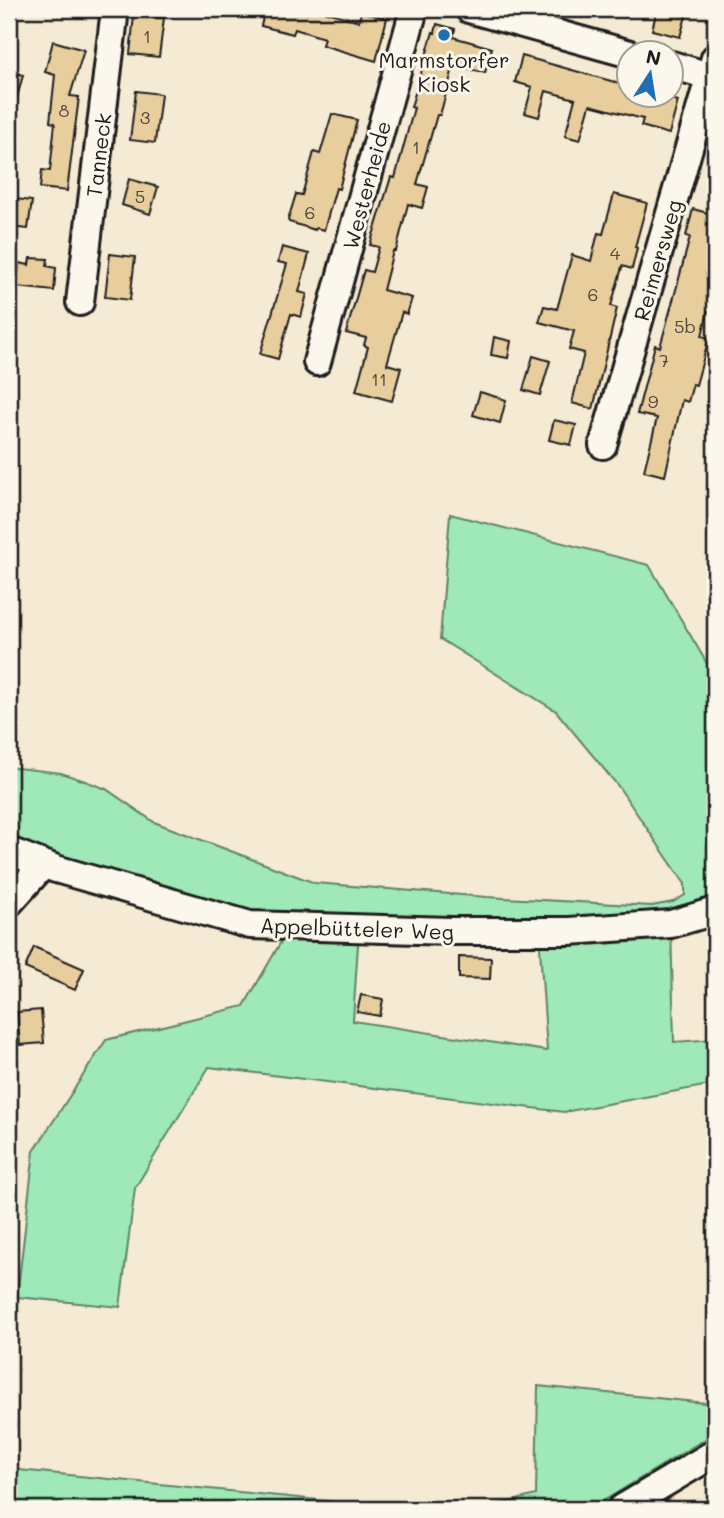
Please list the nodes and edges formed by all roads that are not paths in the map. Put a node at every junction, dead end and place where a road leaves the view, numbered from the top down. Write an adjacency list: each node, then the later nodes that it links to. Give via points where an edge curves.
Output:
1 (115, 9): 7 (street, Tanneck)
2 (414, 9): 8 (street, Westerheide)
3 (469, 9): 4 (street)
4 (616, 50)
5 (686, 67): 6 (street)
6 (714, 71): 9 (street, Reimersweg)
7 (80, 302)
8 (317, 362)
9 (603, 445)
10 (9, 851): 11 (street, Appelbütteler Weg)
11 (43, 865): 12 (street); 13 (street, Appelbütteler Weg, via 250,925 569,931 671,924)
12 (9, 903)
13 (715, 911)
14 (715, 1453): 15 (street)
15 (621, 1509)

